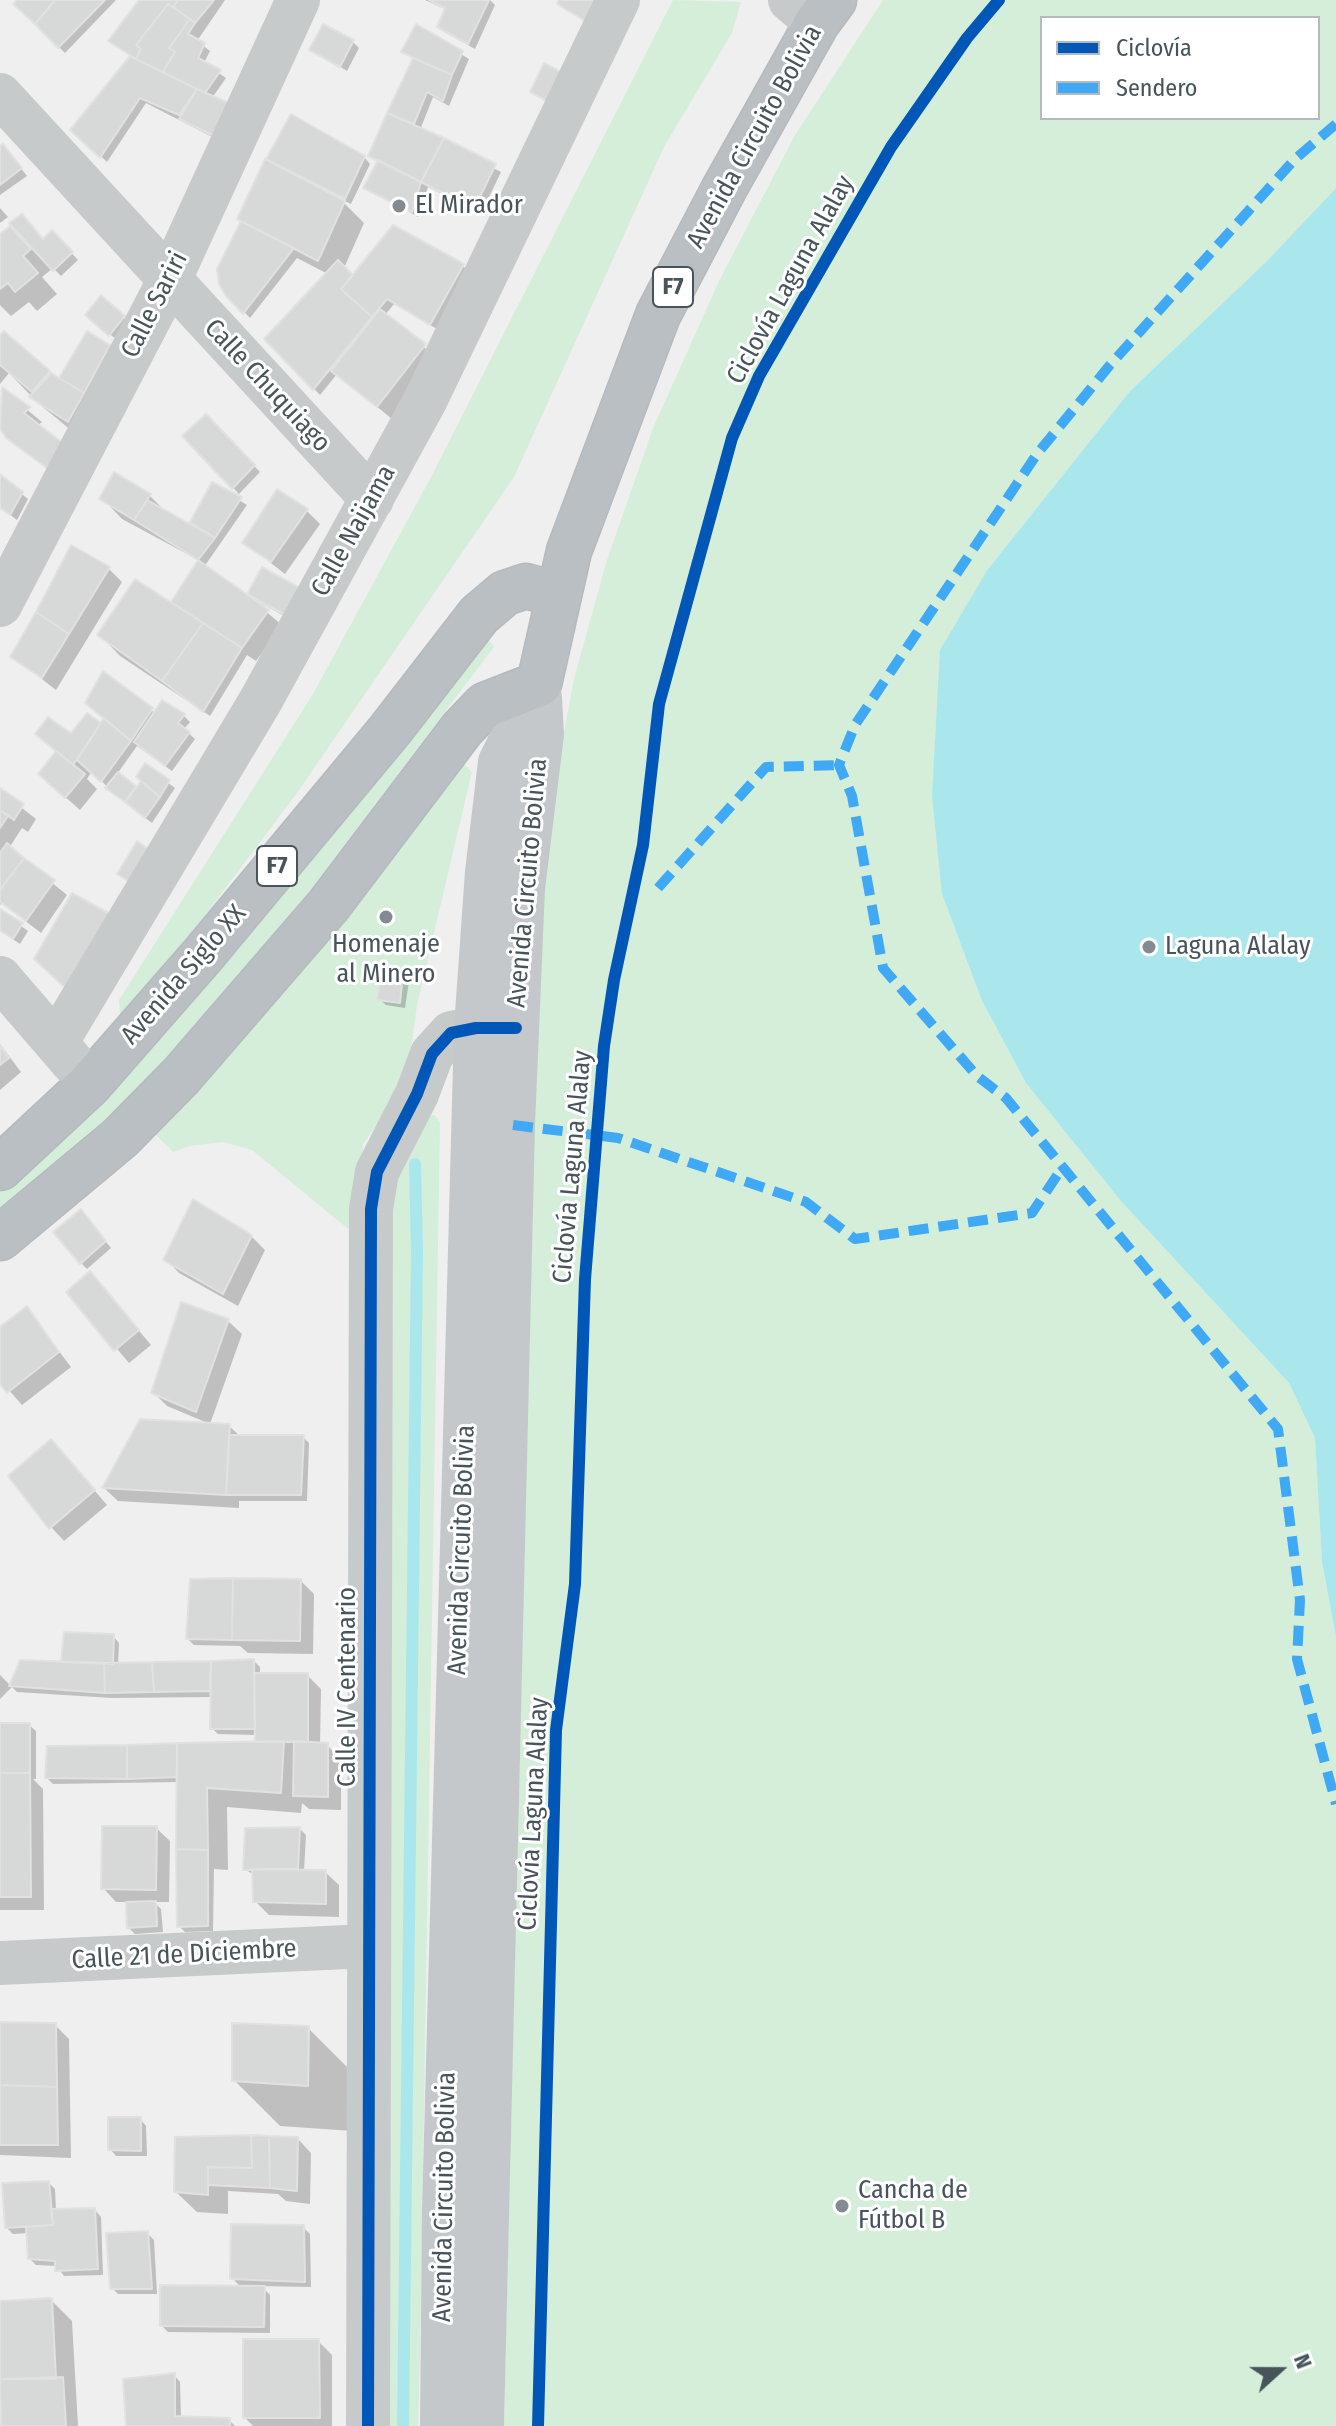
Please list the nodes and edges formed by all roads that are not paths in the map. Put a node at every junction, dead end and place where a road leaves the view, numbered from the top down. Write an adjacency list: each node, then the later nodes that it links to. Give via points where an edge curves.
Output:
1 (298, 0): 5 (street, Calle Sariri)
2 (618, 0): 6 (street, Calle Naijama, via 459,332)
3 (814, 8): 7 (highway, Avenida Circuito Bolivia / F7, via 658,315 612,429)
4 (0, 95): 5 (street, Calle Chuquiago)
5 (169, 281): 6 (street, Calle Chuquiago); 8 (street, Calle Sariri)
6 (372, 499): 12 (street, Calle Naijama, via 261,700)
7 (558, 595): 9 (highway, Avenida Circuito Bolivia / F7); 13 (highway, Avenida Siglo XX / F7, via 526,586 505,593 479,615 390,730)
8 (0, 605)
9 (539, 684): 11 (main road, Avenida Circuito Bolivia, via 500,762 487,872); 15 (highway, F7, via 485,705 328,906 181,1076 120,1138)
10 (0, 978): 12 (street)
11 (496, 1028): 16 (street, Calle IV Centenario, via 451,1033 432,1054 377,1172 371,1209); 19 (main road, Avenida Circuito Bolivia, via 444,2210); 20 (main road, Avenida Circuito Bolivia)
12 (56, 1043): 13 (street)
13 (90, 1084): 14 (highway, Avenida Siglo XX / F7)
14 (0, 1168)
15 (0, 1238)
16 (369, 1946): 17 (street, Calle 21 de Diciembre); 18 (street, Calle IV Centenario)
17 (0, 1963)
18 (368, 2426)
19 (442, 2426)
20 (482, 2426)

